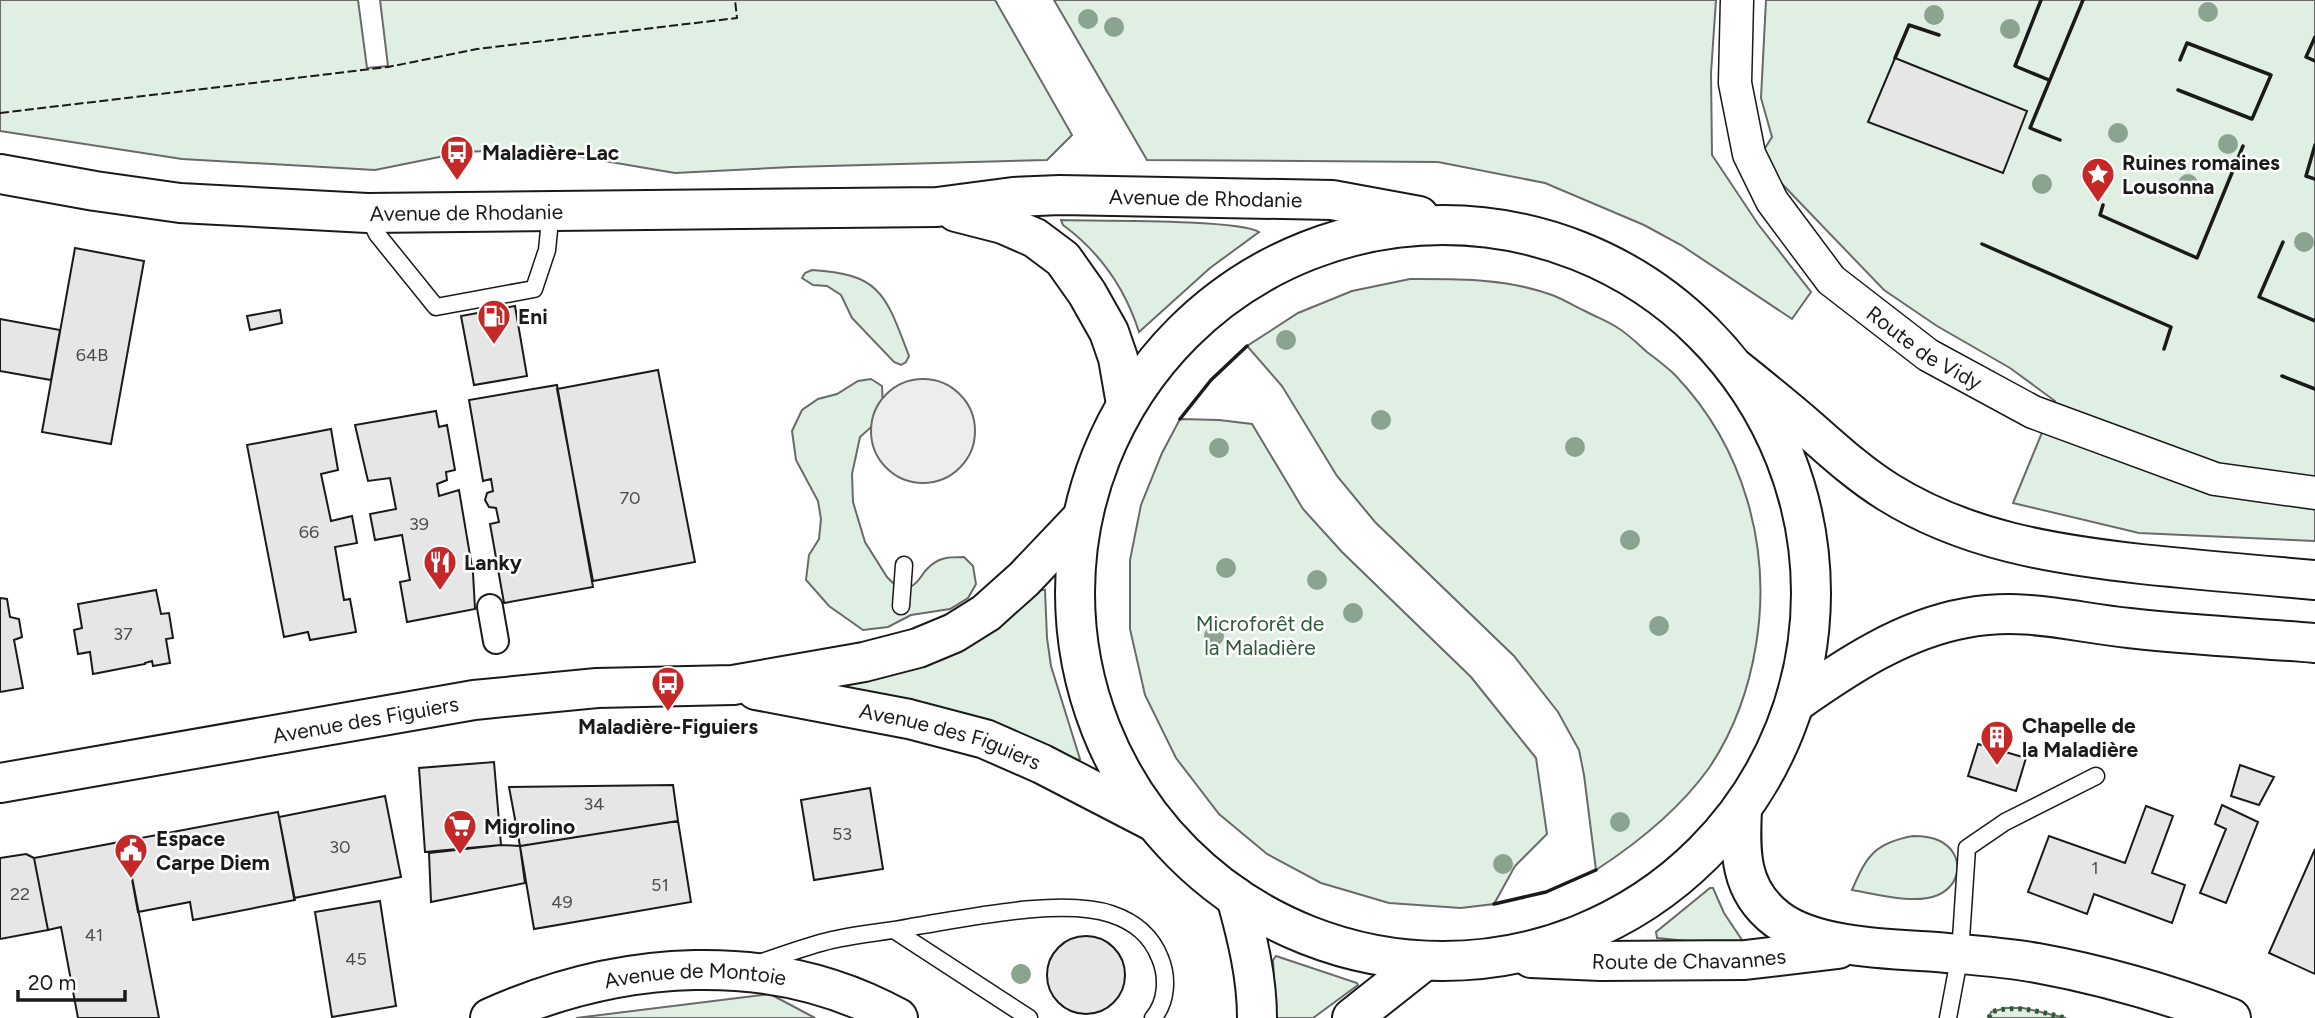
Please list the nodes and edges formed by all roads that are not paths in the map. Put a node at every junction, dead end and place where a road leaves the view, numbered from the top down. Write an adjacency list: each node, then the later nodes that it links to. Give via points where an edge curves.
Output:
1 (1737, 0): 9 (street, Route de Vidy, via 1735,83 1749,154 1772,201 1831,280 1928,355 2033,412 2215,479)
2 (0, 174): 5 (main road, Avenue de Rhodanie, via 180,203)
3 (937, 207): 4 (main road, Avenue de Rhodanie); 6 (main road, Avenue de Rhodanie, via 1060,195 1332,200); 8 (main road, Avenue de Rhodanie, via 1003,224 1035,238 1063,259 1108,332)
4 (551, 211): 5 (main road, Avenue de Rhodanie); 5 (lane, via 547,250 534,289 436,307 377,234)
5 (367, 213)
6 (1472, 226): 7 (main road, via 1533,236 1591,256 1634,279 1694,323); 8 (main road, via 1402,227 1338,240 1284,260 1234,289 1184,330)
7 (1735, 368): 12 (main road, via 1886,491 1955,526 2064,554); 18 (main road, via 1782,450 1798,493 1811,563 1810,634)
8 (1126, 404): 10 (main road, via 1108,439)
9 (2315, 493)
10 (1082, 519): 17 (main road, Avenue des Figuiers, via 1005,596 954,634 864,662); 22 (main road, via 1074,599 1080,659 1091,703 1115,763)
11 (904, 565): 13 (lane)
12 (2315, 580)
13 (901, 606)
14 (490, 607): 15 (street)
15 (496, 641)
16 (2315, 643): 18 (main road, via 2128,628 2044,615 1964,618 1878,650)
17 (733, 685): 20 (main road, Avenue des Figuiers, via 608,687 474,700); 22 (main road, Avenue des Figuiers, via 909,719 985,739)
18 (1795, 703): 21 (main road, via 1770,764)
19 (2096, 776): 26 (lane, via 2005,822 1967,848)
20 (0, 783)
21 (1742, 809): 25 (main road, Route de Chavannes, via 1743,868 1761,906 1800,933); 27 (main road, via 1694,862 1648,898 1603,924)
22 (1154, 822): 23 (main road, via 1193,864)
23 (1236, 897): 28 (main road, via 1312,937); 34 (main road, via 1247,939)
24 (894, 930): 29 (lane, via 832,940); 32 (lane); 33 (lane, via 1014,911 1082,909 1110,914 1154,942 1164,967 1165,990)
25 (1860, 947): 26 (main road, Route de Chavannes); 27 (main road, Route de Chavannes, via 1745,960)
26 (1960, 954): 36 (lane); 37 (main road, Route de Chavannes, via 2036,963 2129,984)
27 (1515, 956): 28 (main road)
28 (1424, 961): 35 (main road)
29 (737, 970): 30 (main road, Avenue de Montoie, via 691,969 608,979 558,991); 31 (main road, Avenue de Montoie, via 782,975 829,989 870,1002)
30 (489, 1018)
31 (898, 1018)
32 (1029, 1018)
33 (1153, 1018)
34 (1257, 1018)
35 (1352, 1018)
36 (1948, 1018)
37 (2231, 1018)

